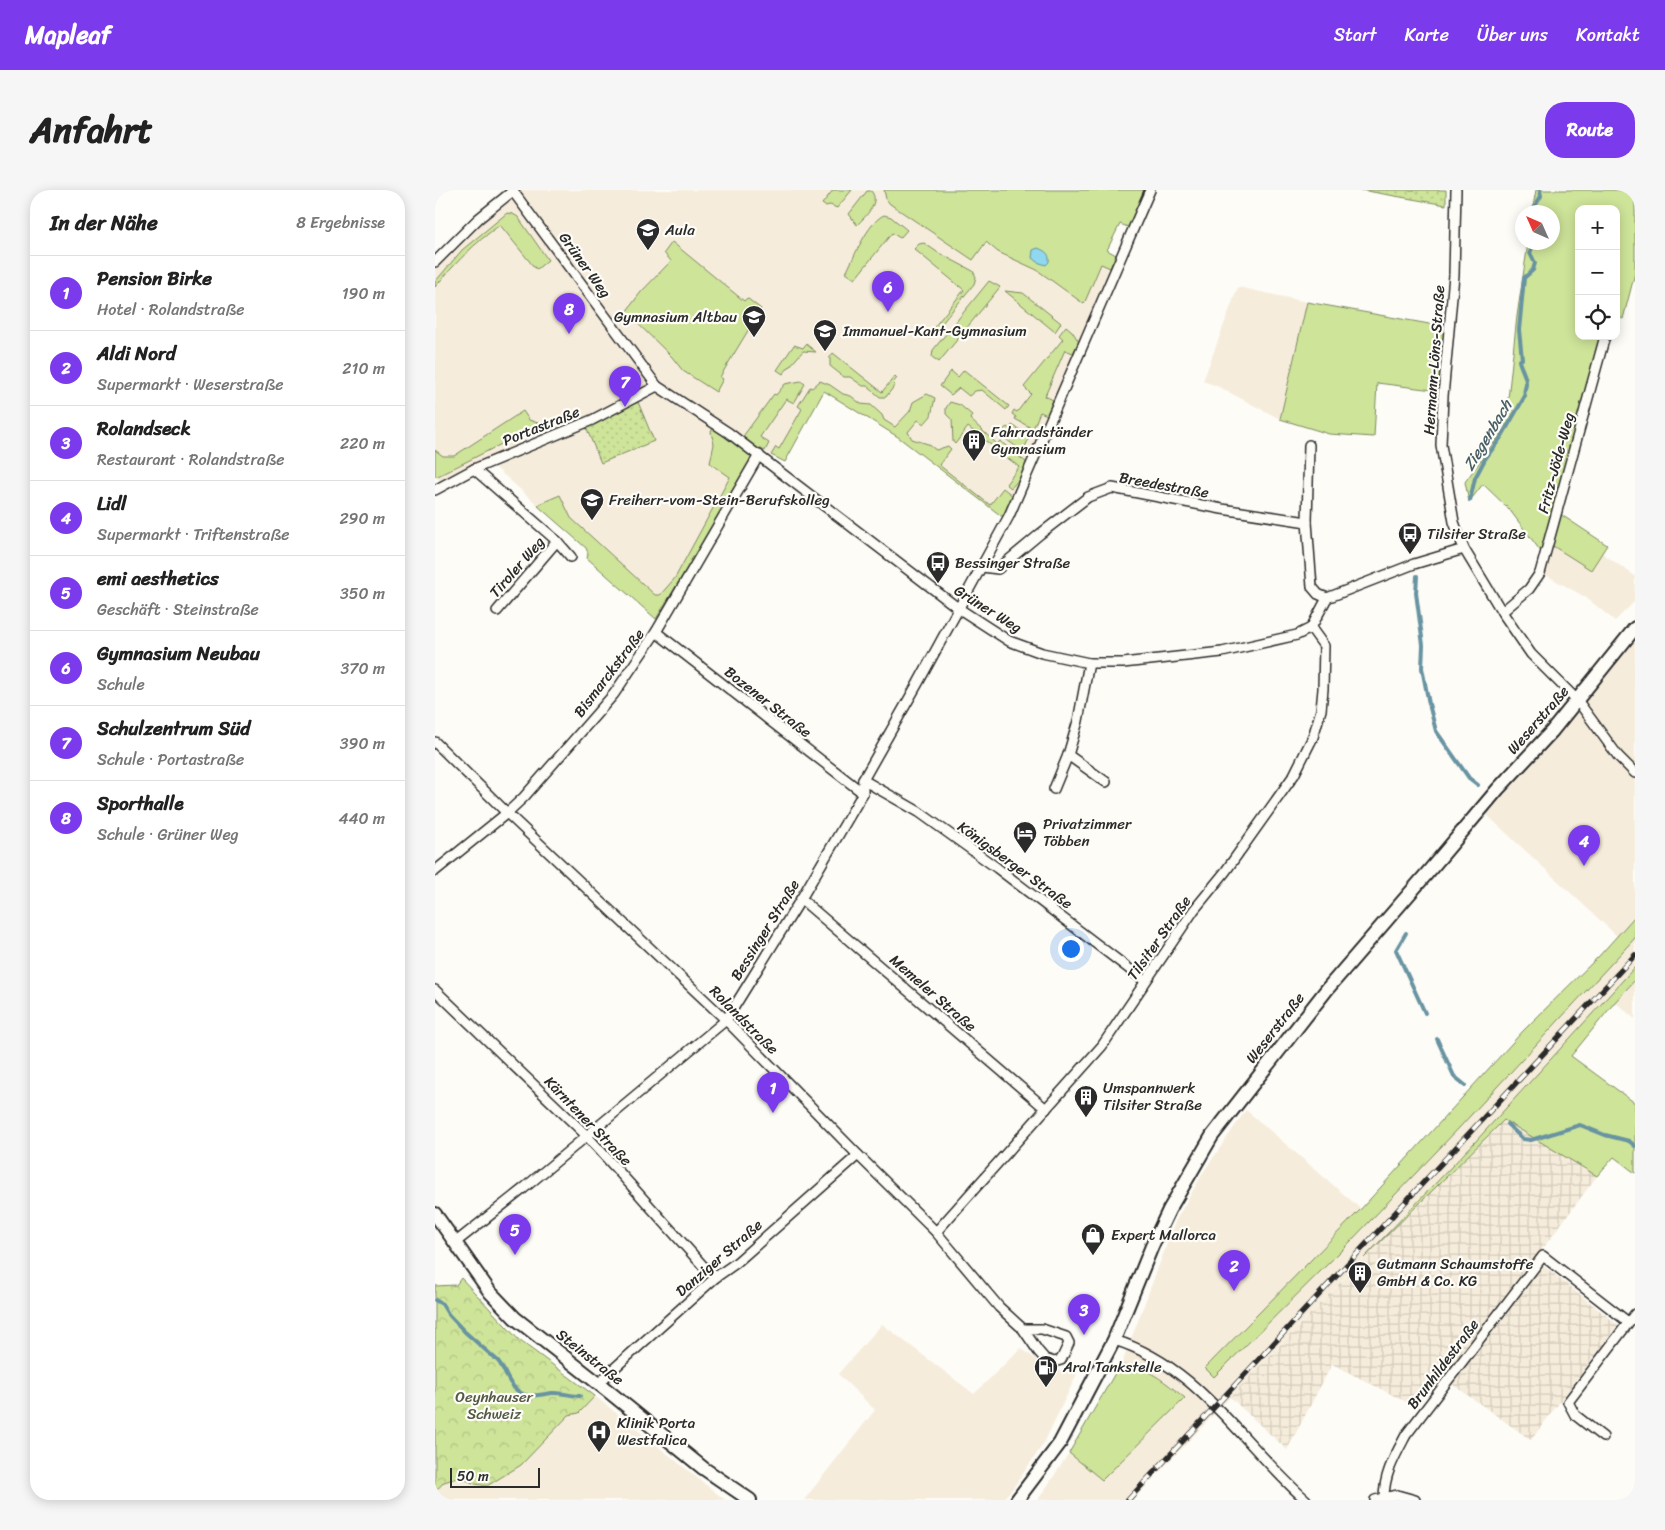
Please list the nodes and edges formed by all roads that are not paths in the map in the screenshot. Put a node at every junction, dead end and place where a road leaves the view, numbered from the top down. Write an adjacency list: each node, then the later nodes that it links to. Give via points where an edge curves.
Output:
1 (513, 190): 4 (street, via 477,219); 6 (street, Grüner Weg)
2 (1150, 190): 15 (street, via 1009,516)
3 (1456, 190): 13 (street, Hermann-Löns-Straße, via 1455,275 1441,446 1454,522)
4 (435, 262)
5 (1604, 340): 19 (street, Fritz-Jöde-Weg, via 1541,573)
6 (657, 386): 8 (street, Grüner Weg); 9 (street, Portastraße, via 592,420)
7 (1309, 445): 11 (street)
8 (759, 455): 17 (street, Grüner Weg); 22 (street, Bismarckstraße)
9 (474, 469): 10 (street, Portastraße); 12 (street)
10 (435, 490)
11 (1307, 522): 15 (street, Breedestraße, via 1112,488 1088,497 998,569); 16 (street, via 1312,587)
12 (557, 542): 14 (street); 18 (street, Tiroler Weg)
13 (1464, 549): 16 (street); 19 (street, Hermann-Löns-Straße)
14 (571, 557)
15 (981, 567): 17 (street)
16 (1327, 598): 20 (street)
17 (958, 608): 23 (street, Grüner Weg, via 1009,641 1042,653); 28 (street)
18 (497, 611)
19 (1502, 612): 24 (street, Hermann-Löns-Straße, via 1531,654)
20 (1311, 628): 23 (street, Grüner Weg, via 1297,635 1222,652 1123,663); 35 (street, Tilsiter Straße, via 1324,646 1321,710 1313,736 1294,775)
21 (1635, 628): 24 (street, Weserstraße)
22 (656, 632): 31 (street, Bozener Straße); 32 (street, Bismarckstraße, via 614,694)
23 (1089, 663): 26 (street)
24 (1577, 700): 27 (street, Hermann-Löns-Straße, via 1618,756); 48 (street, Weserstraße, via 1328,988 1212,1136 1152,1246)
25 (435, 742): 32 (street, Rolandstraße)
26 (1068, 755): 29 (street); 30 (street)
27 (1635, 773)
28 (863, 780): 31 (street); 35 (street, Königsberger Straße, via 919,812 974,851)
29 (1106, 782)
30 (1054, 789)
31 (863, 793): 34 (street, Bessinger Straße)
32 (507, 813): 33 (street, Bismarckstraße); 37 (street, Rolandstraße)
33 (435, 871)
34 (801, 899): 37 (street, Bessinger Straße); 38 (street, Memeler Straße)
35 (1145, 981): 38 (street, Tilsiter Straße, via 1102,1046)
36 (435, 990): 39 (street, Kärntener Straße)
37 (726, 1020): 39 (street, Bessinger Straße); 40 (street, Rolandstraße)
38 (1046, 1109): 42 (street, Tilsiter Straße)
39 (587, 1136): 43 (street, Bessinger Straße); 44 (street, Kärntener Straße)
40 (858, 1155): 42 (street, Rolandstraße); 44 (street, Danziger Straße)
41 (435, 1214): 43 (street, Steinstraße)
42 (937, 1232): 47 (street, Rolandstraße, via 999,1307)
43 (456, 1242): 49 (street, Steinstraße, via 490,1292 515,1318)
44 (716, 1277): 49 (street, Danziger Straße)
45 (1635, 1314): 46 (street)
46 (1628, 1322): 50 (street, via 1568,1402 1575,1415); 51 (street, Brunhildestraße, via 1543,1256 1406,1436 1390,1464)
47 (1023, 1329): 47 (street, Rolandstraße, via 1042,1329 1066,1337 1069,1343 1061,1360 1045,1359)
48 (1114, 1340): 53 (street, Weserstraße, via 1060,1443); 54 (street, via 1133,1345 1192,1384)
49 (599, 1384): 52 (street, Steinstraße, via 703,1468)
50 (1603, 1437)
51 (1379, 1499): 55 (street, via 1397,1495)
52 (750, 1500)
53 (1017, 1500)
54 (1306, 1500)
55 (1415, 1500)

